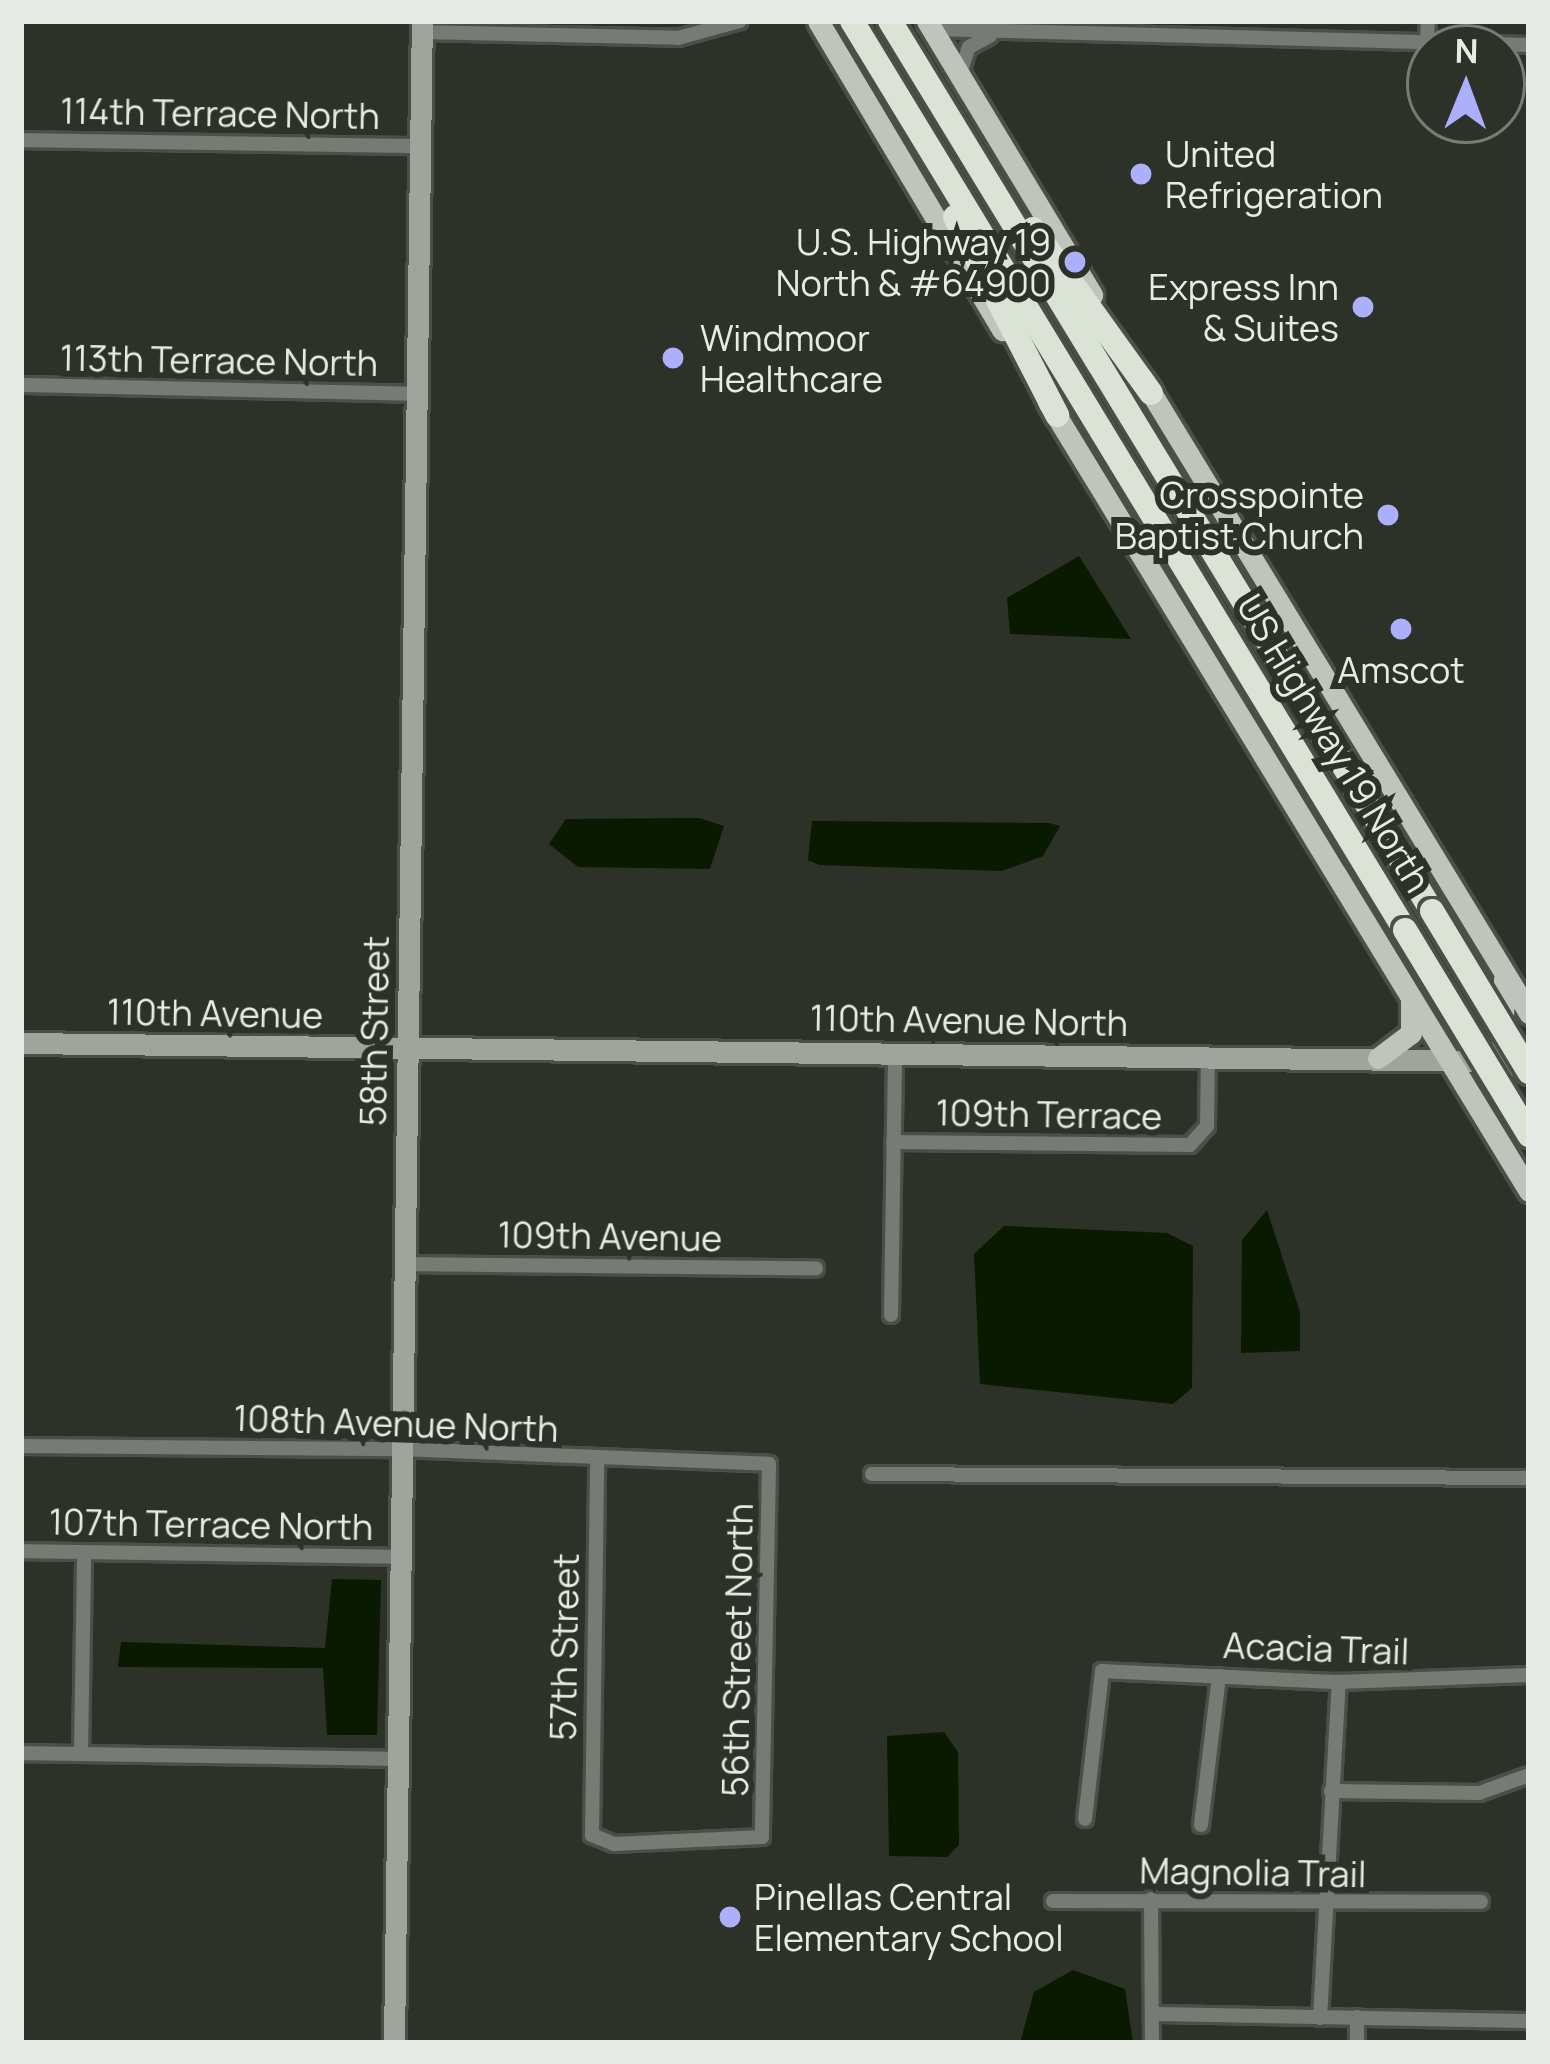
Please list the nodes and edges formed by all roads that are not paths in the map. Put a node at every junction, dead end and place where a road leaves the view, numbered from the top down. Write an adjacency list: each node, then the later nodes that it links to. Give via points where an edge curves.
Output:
1 (740, 21): 6 (street, via 677,38)
2 (818, 21): 17 (main road)
3 (852, 21): 10 (highway, US Highway 19 North)
4 (890, 21): 11 (highway, US Highway 19 North)
5 (930, 25): 7 (street); 9 (main road)
6 (422, 27): 13 (street, 58th Street)
7 (990, 36): 8 (street); 9 (street, via 969,47)
8 (1406, 44)
9 (961, 74): 15 (main road)
10 (885, 75): 17 (highway); 32 (highway, US Highway 19 North, bridge)
11 (954, 126): 15 (highway); 31 (highway, US Highway 19 North, bridge)
12 (21, 140): 13 (street, 114th Terrace North)
13 (418, 146): 16 (street, 58th Street)
14 (21, 385): 16 (street, 113th Terrace North)
15 (1151, 393): 18 (main road)
16 (415, 394): 24 (street, 58th Street)
17 (1057, 415): 19 (main road)
18 (1464, 907): 19 (main road, via 1454,969); 20 (main road)
19 (1394, 969): 21 (main road)
20 (1503, 972): 22 (main road); 29 (main road)
21 (1410, 994): 27 (main road, via 1411,1033); 28 (main road); 29 (main road)
22 (1529, 1013)
23 (21, 1043): 24 (street, 110th Avenue)
24 (407, 1049): 25 (street, 110th Avenue North); 36 (street, 58th Street)
25 (895, 1052): 26 (street, 110th Avenue North); 33 (street)
26 (1208, 1057): 27 (street, 110th Avenue North); 33 (street, 109th Terrace, via 1201,1137)
27 (1378, 1058): 28 (street, 110th Avenue North)
28 (1451, 1060): 29 (street, 110th Avenue North); 34 (main road)
29 (1504, 1060): 30 (street, 110th Avenue North); 31 (main road); 34 (main road)
30 (1529, 1061)
31 (1529, 1072)
32 (1529, 1135)
33 (893, 1142): 38 (street)
34 (1502, 1146): 35 (main road)
35 (1529, 1191)
36 (404, 1264): 37 (street, 109th Avenue); 40 (street, 58th Street)
37 (816, 1268)
38 (891, 1315)
39 (21, 1446): 40 (street, 108th Avenue North)
40 (401, 1449): 41 (street, 108th Avenue North); 47 (street, 58th Street)
41 (597, 1459): 42 (street, 108th Avenue North); 58 (street, 57th Street, via 592,1835 635,1844)
42 (769, 1464): 58 (street, 56th Street North)
43 (872, 1474): 44 (street)
44 (1529, 1478)
45 (21, 1551): 46 (street, 107th Terrace North)
46 (84, 1552): 47 (street, 107th Terrace North); 52 (street)
47 (400, 1557): 53 (street, 58th Street)
48 (1529, 1675): 50 (street, Acacia Trail)
49 (1219, 1676): 50 (street, Acacia Trail); 56 (street, Acacia Trail, via 1102,1671); 57 (street)
50 (1339, 1682): 55 (street)
51 (21, 1753): 52 (street)
52 (82, 1754): 53 (street)
53 (398, 1759): 67 (street, 58th Street)
54 (1529, 1774): 55 (street, via 1479,1793)
55 (1331, 1791): 61 (street)
56 (1085, 1819)
57 (1201, 1825)
58 (762, 1837)
59 (1151, 1899): 60 (street, Magnolia Trail); 61 (street, Magnolia Trail); 63 (street)
60 (1053, 1901)
61 (1322, 1902): 62 (street, Magnolia Trail); 65 (street)
62 (1481, 1903)
63 (1153, 2014): 65 (street); 68 (street)
64 (1358, 2017): 65 (street); 66 (street); 69 (street)
65 (1320, 2018)
66 (1529, 2021)
67 (394, 2043)
68 (1152, 2043)
69 (1357, 2043)

